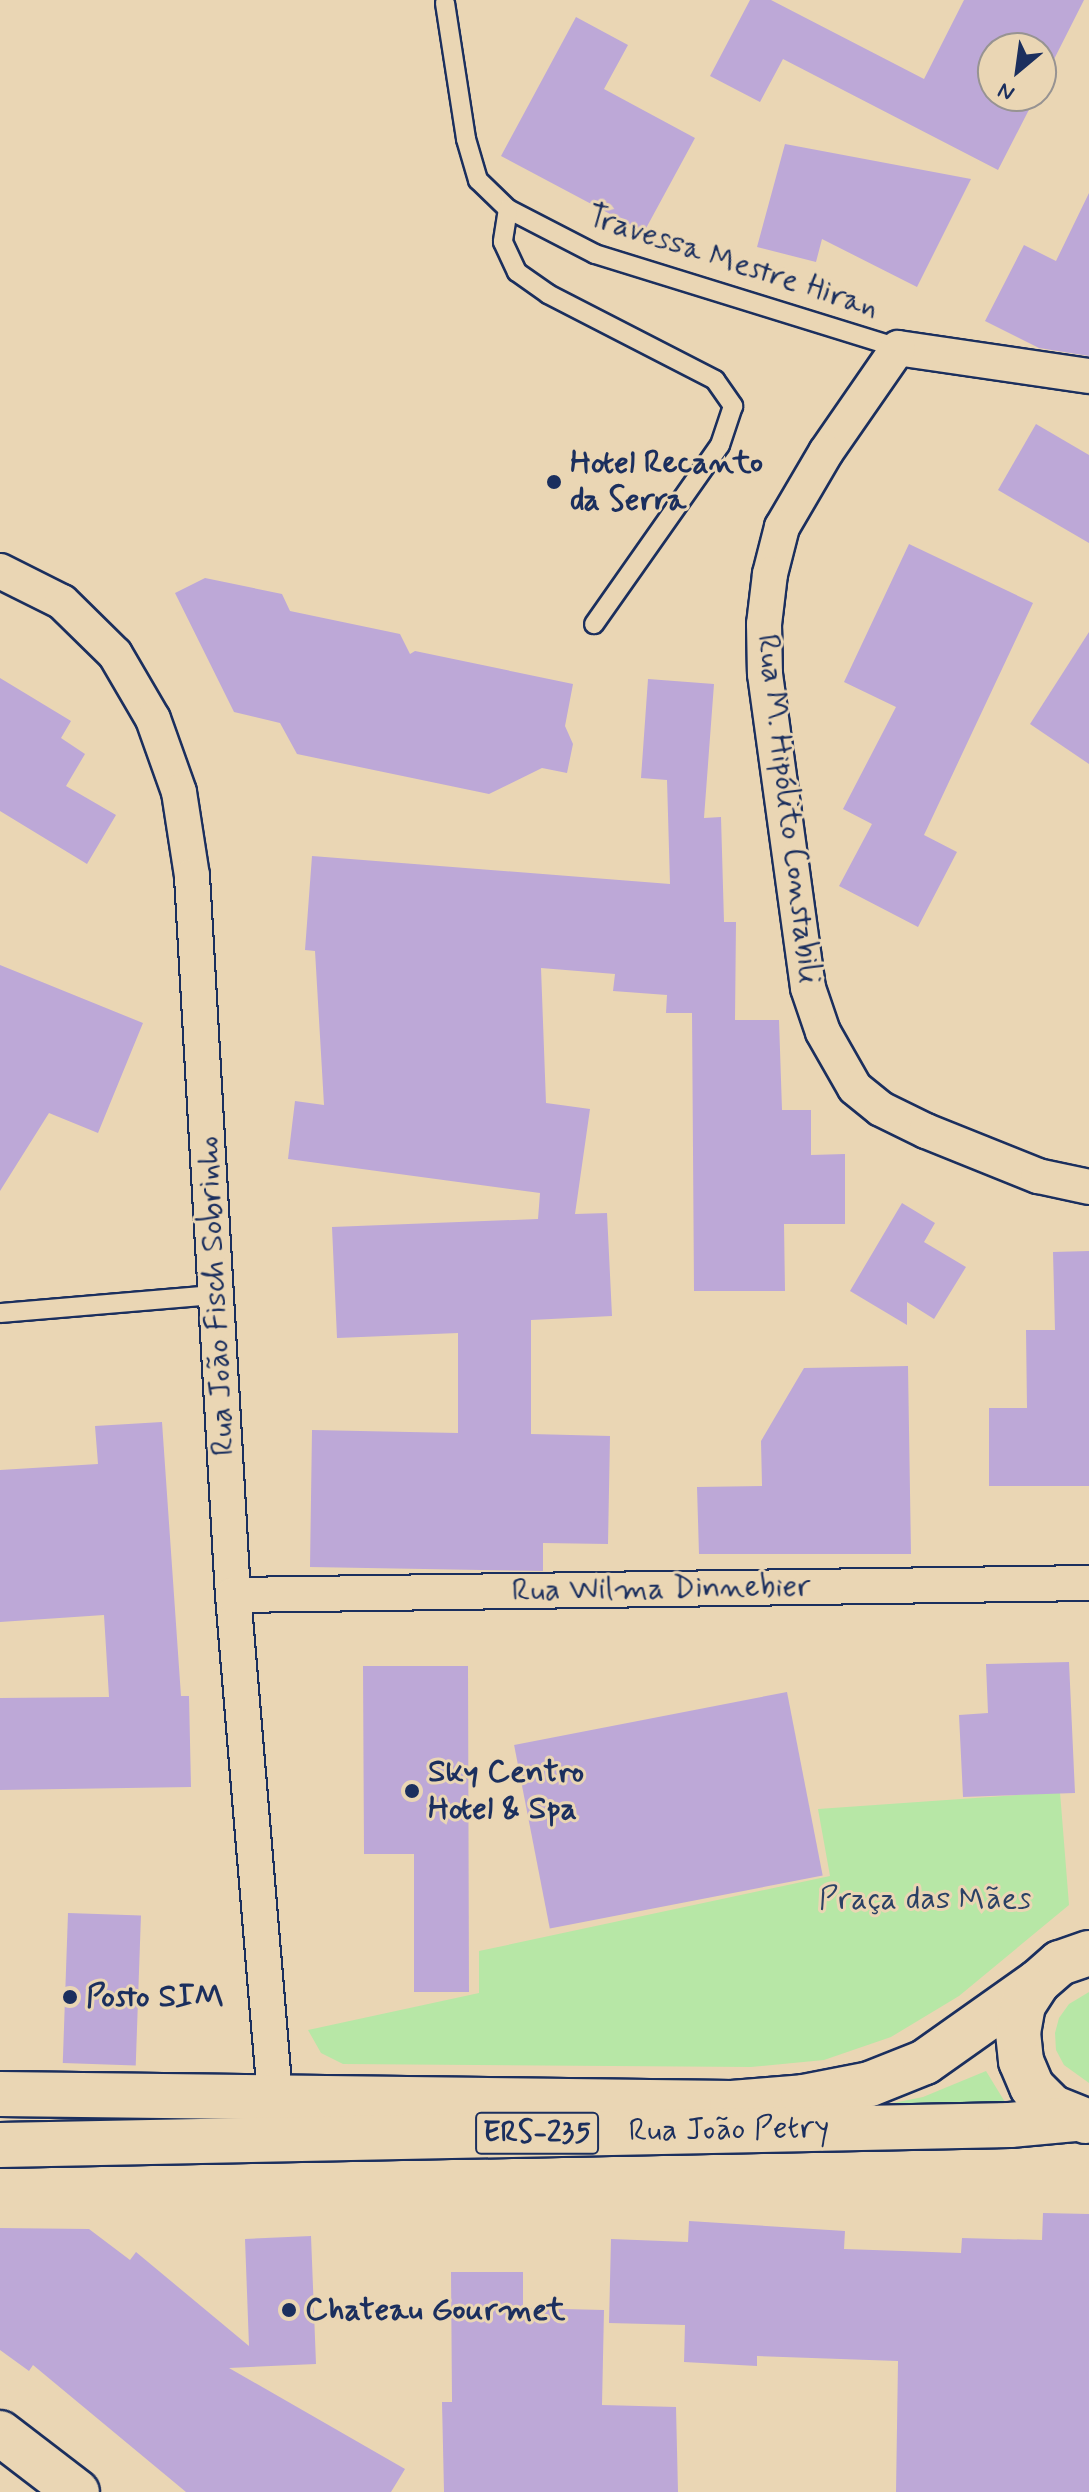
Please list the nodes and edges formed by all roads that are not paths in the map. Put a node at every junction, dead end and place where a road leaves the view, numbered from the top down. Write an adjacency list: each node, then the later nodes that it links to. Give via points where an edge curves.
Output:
1 (445, 3): 2 (lane, Travessa Mestre Hiran, via 466,139 478,180)
2 (508, 209): 3 (lane, Travessa Mestre Hiran, via 595,254); 6 (lane, via 503,242 517,272 548,294 715,380 733,406 720,445)
3 (898, 348): 4 (street); 7 (street, Rua M. Hipólito Constabili, via 782,527 770,574 765,674 808,988 823,1032 855,1088 881,1109 1038,1176)
4 (1089, 376)
5 (0, 571): 8 (street, Rua João Fisch Sobrinho, via 62,602 115,654 153,719 179,792 192,876)
6 (594, 624)
7 (1089, 1187)
8 (216, 1295): 9 (lane); 11 (street, Rua João Fisch Sobrinho)
9 (0, 1313)
10 (1089, 1583): 11 (street, Rua Wilma Dinnebier)
11 (233, 1595): 14 (street, Rua João Fisch Sobrinho)
12 (1069, 1959): 14 (main road, Rua João Petry / ERS-235, via 925,2062 870,2084 803,2097 732,2103); 15 (main road, via 1023,2005 1018,2033 1021,2061 1032,2087 1052,2107)
13 (0, 2094): 14 (main road, Rua João Petry / ERS-235)
14 (275, 2096)
15 (1082, 2121): 16 (main road, Rua João Petry / ERS-235)
16 (0, 2145)
17 (0, 2433): 18 (main road)
18 (77, 2492)

